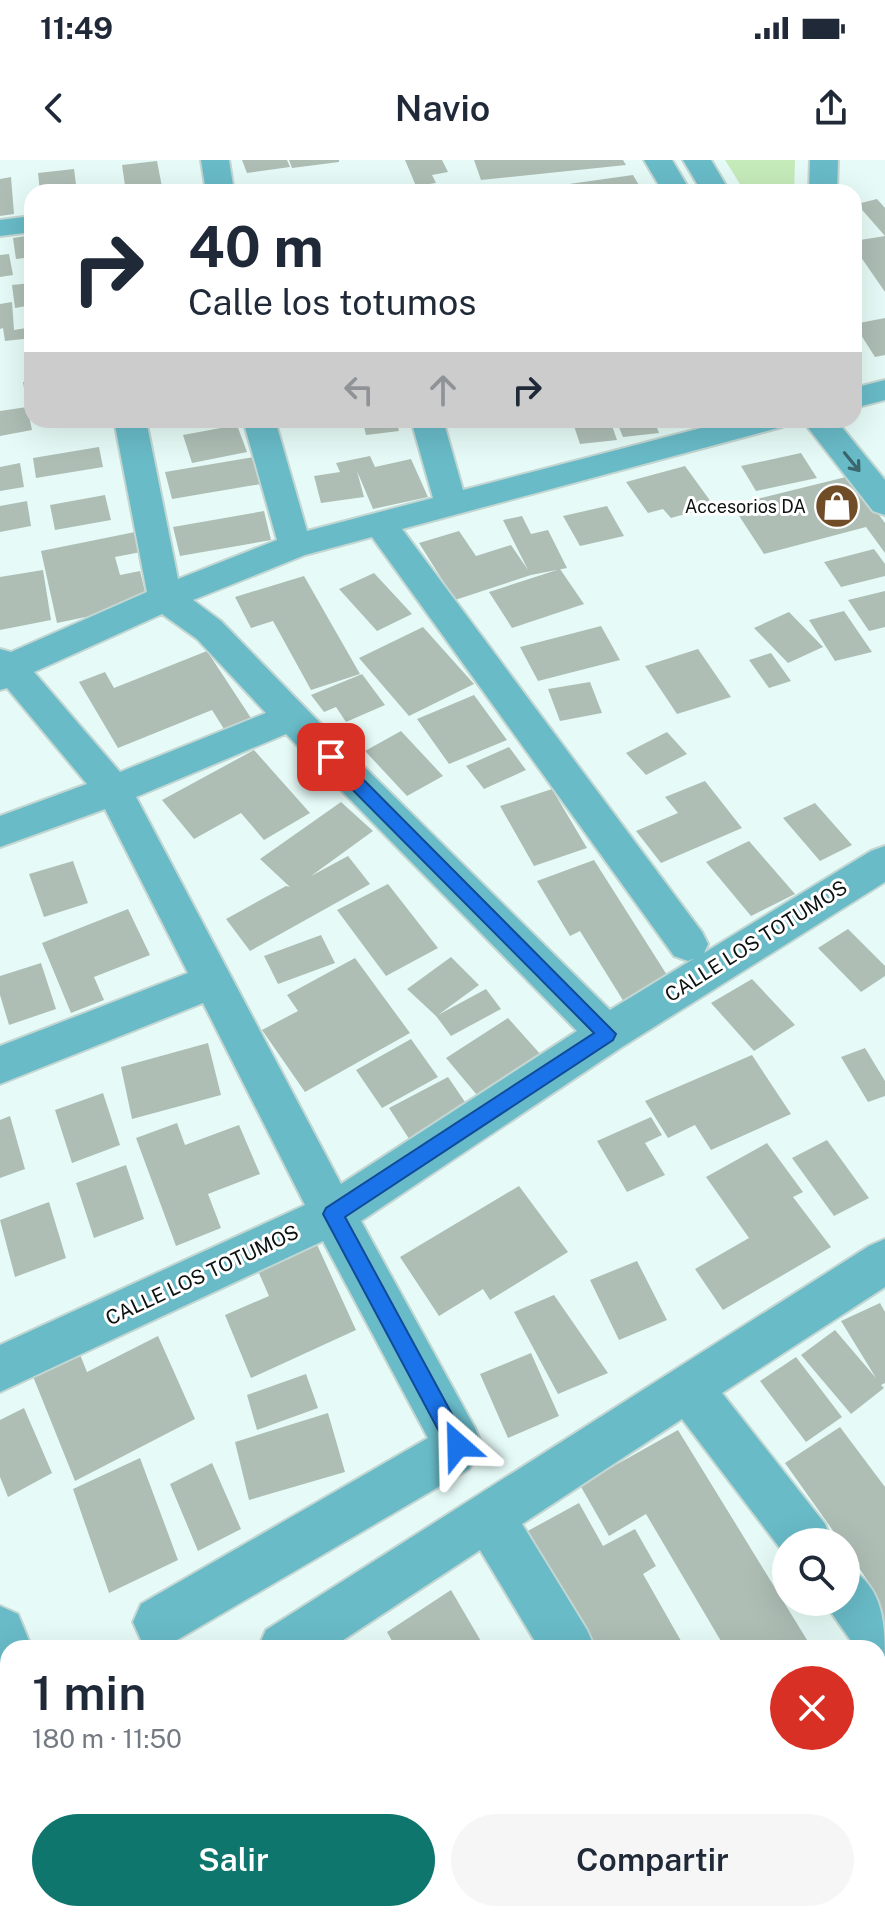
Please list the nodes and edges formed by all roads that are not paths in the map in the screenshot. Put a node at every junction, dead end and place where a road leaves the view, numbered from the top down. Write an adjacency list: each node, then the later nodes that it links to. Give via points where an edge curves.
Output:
1 (215, 160): 5 (street)
2 (658, 160): 6 (street)
3 (697, 160): 7 (street)
4 (824, 160): 8 (street)
5 (219, 184)
6 (672, 184)
7 (711, 184)
8 (823, 184)
9 (24, 225): 10 (street)
10 (0, 228)
11 (885, 390): 12 (street)
12 (862, 396)
13 (132, 428): 24 (street)
14 (261, 428): 23 (street)
15 (429, 428): 21 (street)
16 (741, 428): 21 (street)
17 (824, 428): 20 (street, one-way to 20)
18 (860, 428): 19 (street)
19 (885, 458)
20 (885, 503)
21 (451, 504): 22 (street)
22 (380, 523): 23 (street); 30 (street)
23 (295, 546): 24 (street)
24 (165, 598): 25 (street); 26 (street, via 209,630)
25 (3, 669): 27 (street)
26 (292, 717): 27 (street); 32 (street)
27 (114, 790): 28 (street); 31 (street)
28 (0, 832)
29 (885, 862): 32 (street, CALLE LOS TOTUMOS)
30 (688, 944)
31 (212, 981): 33 (street); 34 (street)
32 (607, 1034): 34 (street, CALLE LOS TOTUMOS)
33 (0, 1065)
34 (333, 1214): 36 (street, CALLE LOS TOTUMOS); 41 (street, via 458,1445)
35 (885, 1261): 37 (street)
36 (0, 1369)
37 (688, 1387): 38 (street); 39 (street)
38 (488, 1516): 42 (street); 43 (street)
39 (796, 1528)
40 (860, 1610): 44 (street)
41 (159, 1622)
42 (296, 1640)
43 (564, 1640)
44 (883, 1640)

